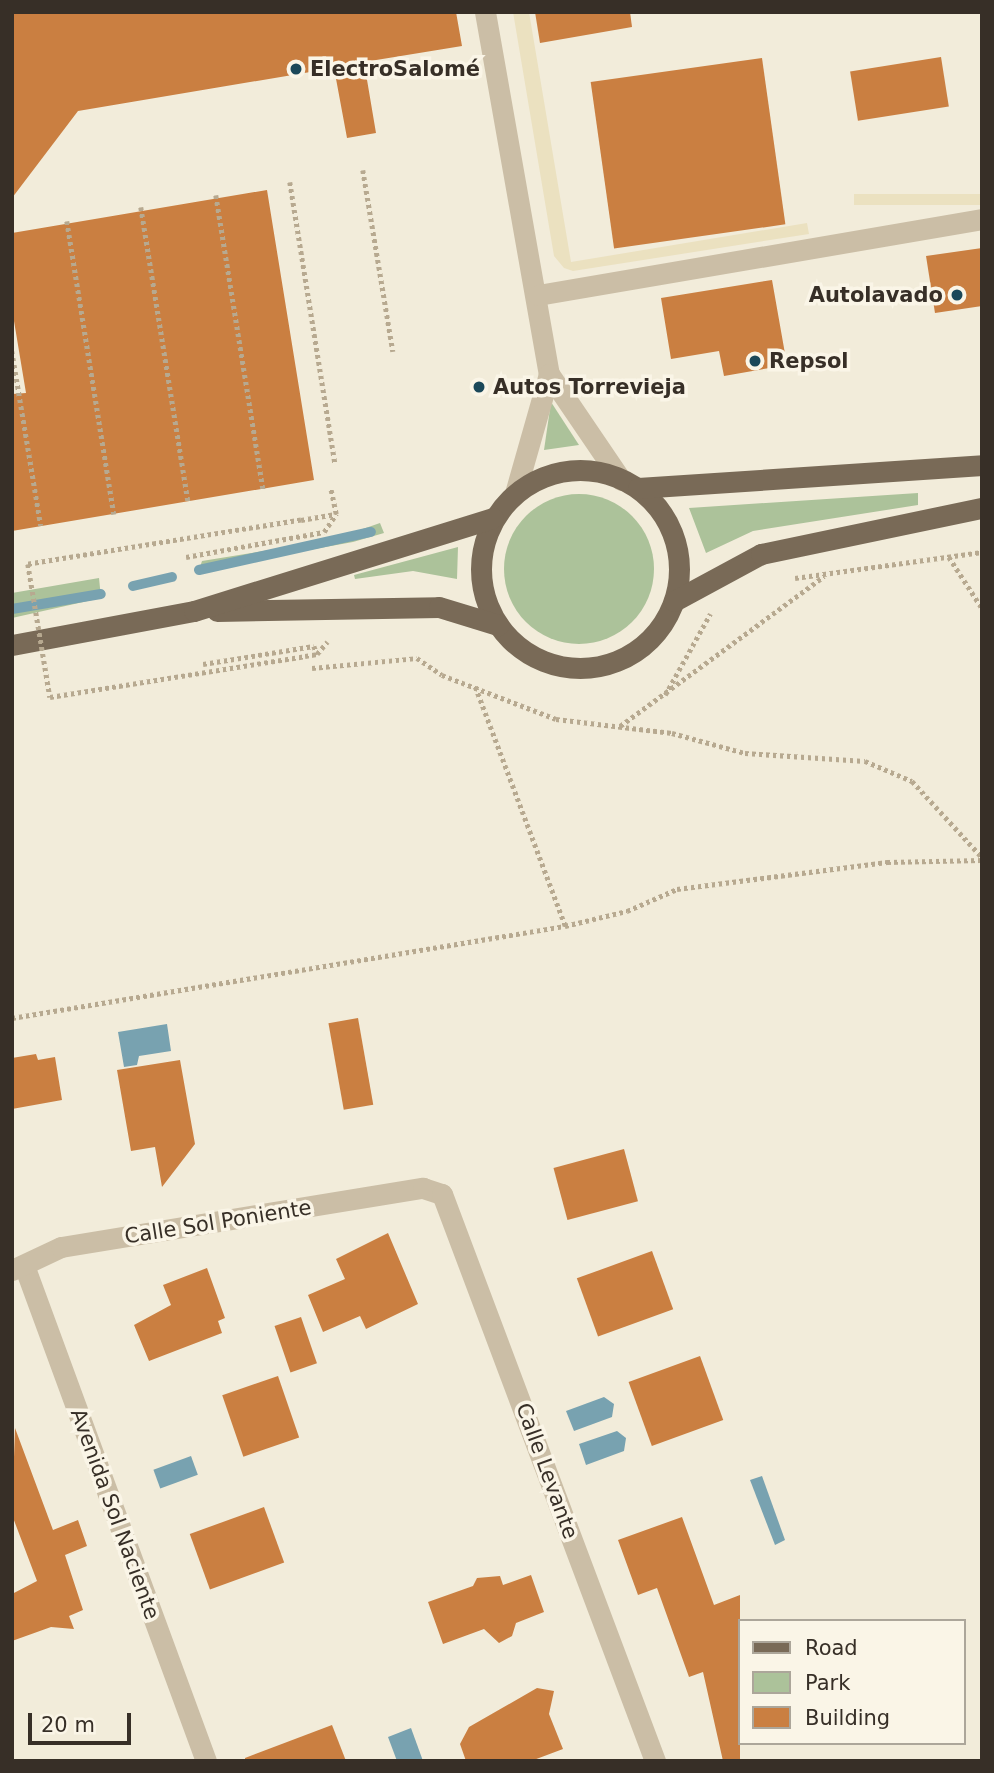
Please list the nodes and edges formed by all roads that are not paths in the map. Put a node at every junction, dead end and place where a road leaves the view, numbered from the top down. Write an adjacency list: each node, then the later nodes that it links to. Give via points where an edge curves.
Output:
1 (485, 12): 3 (street)
2 (982, 219): 3 (street)
3 (538, 295): 4 (street)
4 (550, 374): 6 (street); 7 (street)
5 (982, 465): 6 (main road)
6 (630, 484): 7 (main road, via 576,469 543,476); 10 (main road, via 657,506 678,551)
7 (515, 493): 9 (main road)
8 (982, 508): 10 (main road, via 761,554)
9 (494, 518): 11 (main road); 12 (main road, via 481,553 482,591)
10 (674, 601): 12 (main road, via 652,636 609,664 578,668 547,663 519,648)
11 (194, 611): 12 (main road, via 439,607); 13 (main road)
12 (498, 625)
13 (12, 645)
14 (430, 1188): 15 (street, Calle Sol Poniente, via 61,1247 38,1254); 17 (street, Calle Levante, via 446,1200 459,1233)
15 (19, 1269): 16 (street, Avenida Sol Naciente)
16 (206, 1761)
17 (655, 1761)

